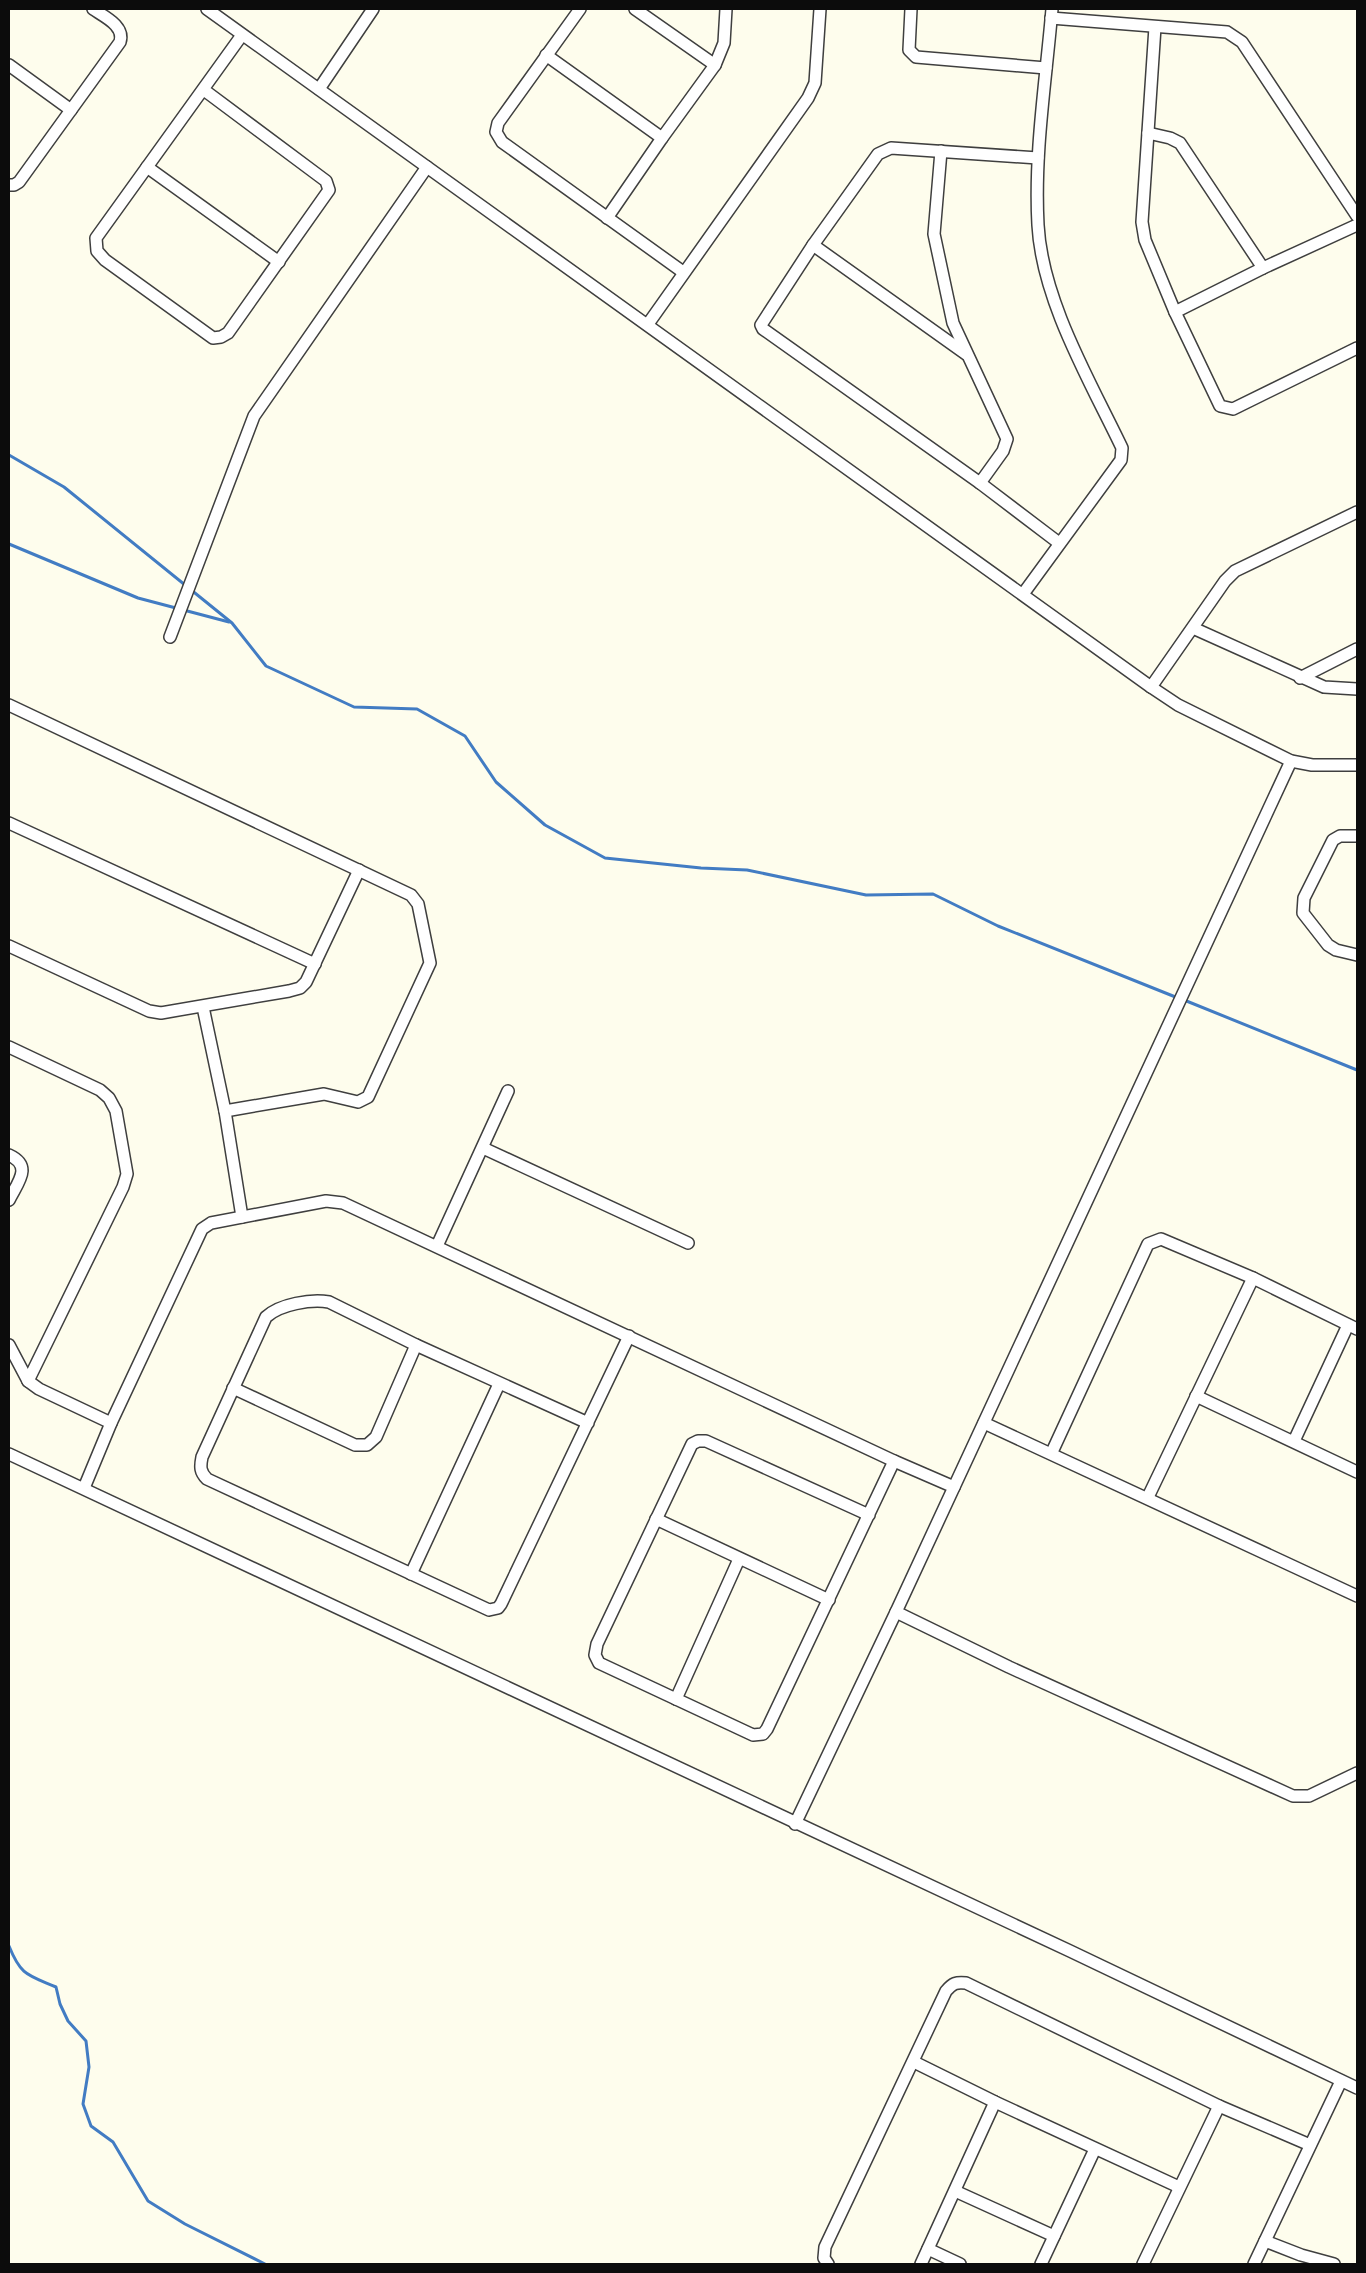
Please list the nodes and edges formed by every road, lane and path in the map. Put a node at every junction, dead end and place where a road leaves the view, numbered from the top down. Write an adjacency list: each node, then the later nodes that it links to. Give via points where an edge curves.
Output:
1 (94, 9): 18 (street, via 117,26 121,38)
2 (207, 9): 11 (street)
3 (373, 9): 16 (street)
4 (580, 9): 12 (street)
5 (635, 9): 14 (street)
6 (726, 9): 14 (street, via 724,43)
7 (820, 9): 32 (street, via 812,90)
8 (911, 9): 15 (street, via 909,50 916,57)
9 (1052, 13): 10 (street); 15 (street)
10 (1156, 27): 19 (street); 26 (street, via 1227,32 1242,42)
11 (242, 35): 16 (street); 17 (street)
12 (546, 55): 20 (street); 27 (street, via 498,123 496,132 502,142)
13 (9, 65): 18 (street)
14 (715, 65): 20 (street)
15 (1046, 68): 22 (street)
16 (319, 89): 24 (street)
17 (204, 90): 23 (street); 30 (street, via 326,180 329,190)
18 (71, 110): 25 (street, via 19,182)
19 (1148, 134): 31 (street, via 1180,143); 33 (street, via 1142,222)
20 (662, 138): 27 (street)
21 (941, 151): 22 (street); 29 (street, via 891,148 878,154); 36 (street, via 934,234 953,323)
22 (1038, 158): 39 (street, via 1038,226 1042,255 1056,304 1122,448 1121,460)
23 (147, 167): 30 (street); 30 (street, via 96,238 97,251 213,338 228,333)
24 (427, 167): 34 (street); 42 (street, via 254,416)
25 (9, 185)
26 (1357, 216)
27 (607, 218): 32 (street)
28 (1357, 225): 31 (street)
29 (813, 245): 36 (street); 37 (street, via 762,321 763,329)
30 (279, 262)
31 (1263, 268): 33 (street)
32 (683, 272): 34 (street)
33 (1175, 312): 35 (street, via 1220,406 1226,409 1233,410)
34 (648, 324): 40 (street)
35 (1357, 348)
36 (969, 356): 37 (street, via 1007,439 1003,452)
37 (980, 484): 39 (street)
38 (1357, 512): 41 (street, via 1236,571)
39 (1059, 543): 40 (street)
40 (1023, 594): 45 (street)
41 (1193, 628): 44 (street); 45 (street)
42 (170, 637)
43 (1357, 649): 44 (street)
44 (1300, 678): 46 (street, via 1324,687)
45 (1151, 687): 48 (street, via 1178,705)
46 (1357, 689)
47 (9, 705): 52 (street)
48 (1291, 761): 49 (street, via 1312,765); 77 (street)
49 (1357, 765)
50 (9, 822): 55 (street)
51 (1357, 836): 54 (street, via 1340,836 1333,840 1303,905 1304,912 1328,945)
52 (359, 870): 55 (street); 59 (street, via 411,895 418,904 430,954 427,971 368,1097 358,1102 324,1094)
53 (9, 946): 56 (street, via 149,1011 161,1013)
54 (1357, 955)
55 (315, 964): 56 (street, via 300,988)
56 (202, 1007): 59 (street)
57 (9, 1047): 71 (street, via 100,1090 109,1098 116,1110 127,1174)
58 (508, 1091): 60 (street)
59 (225, 1111): 63 (street)
60 (483, 1148): 64 (street); 65 (street)
61 (9, 1154): 62 (street, via 22,1165 22,1174)
62 (9, 1200)
63 (242, 1217): 65 (street, via 335,1201); 75 (street, via 211,1223 202,1229)
64 (688, 1242)
65 (437, 1246): 68 (street)
66 (1253, 1278): 67 (street); 74 (street); 79 (street, via 1162,1239 1148,1244)
67 (1353, 1327): 78 (street)
68 (629, 1336): 76 (street); 81 (street)
69 (9, 1345): 71 (street)
70 (416, 1345): 72 (street); 73 (street, via 329,1302 318,1300 274,1309 266,1317); 73 (street, via 376,1437 367,1445 355,1445)
71 (28, 1381): 75 (street, via 39,1390)
72 (499, 1384): 76 (street); 89 (street)
73 (234, 1388): 89 (street, via 202,1457 200,1466 207,1480)
74 (1196, 1396): 78 (street); 85 (street)
75 (111, 1423): 84 (street)
76 (588, 1423): 89 (street, via 498,1608 489,1610)
77 (984, 1423): 79 (street); 83 (street)
78 (1294, 1441): 82 (street)
79 (1052, 1452): 85 (street)
80 (9, 1454): 84 (street)
81 (894, 1461): 83 (street); 86 (street)
82 (1357, 1472)
83 (954, 1487): 92 (street)
84 (84, 1488): 95 (street)
85 (1148, 1497): 90 (street)
86 (869, 1515): 87 (street, via 706,1441 698,1441 692,1444); 91 (street)
87 (656, 1518): 88 (street); 93 (street, via 597,1644 595,1655 599,1662)
88 (739, 1559): 91 (street); 93 (street)
89 (411, 1574)
90 (1357, 1596)
91 (829, 1600): 93 (street, via 762,1734 753,1735)
92 (896, 1612): 94 (street, via 1293,1796 1309,1796); 95 (street)
93 (676, 1698)
94 (1357, 1773)
95 (795, 1824): 97 (street, via 1061,1946)
96 (914, 2062): 99 (street); 100 (street, via 946,1991 958,1982); 108 (street, via 825,2247 824,2258)
97 (1341, 2081): 98 (street); 101 (street)
98 (1357, 2088)
99 (995, 2102): 102 (street); 104 (street)
100 (1219, 2106): 101 (street); 103 (street)
101 (1310, 2145): 106 (street)
102 (1095, 2149): 103 (street); 105 (street)
103 (1179, 2187): 112 (street)
104 (955, 2190): 105 (street); 107 (street)
105 (1054, 2236): 111 (street)
106 (1265, 2241): 113 (street); 114 (street)
107 (928, 2249): 109 (street); 110 (street)
108 (828, 2264)
109 (921, 2264)
110 (960, 2264)
111 (1042, 2264)
112 (1143, 2264)
113 (1254, 2264)
114 (1334, 2264)

